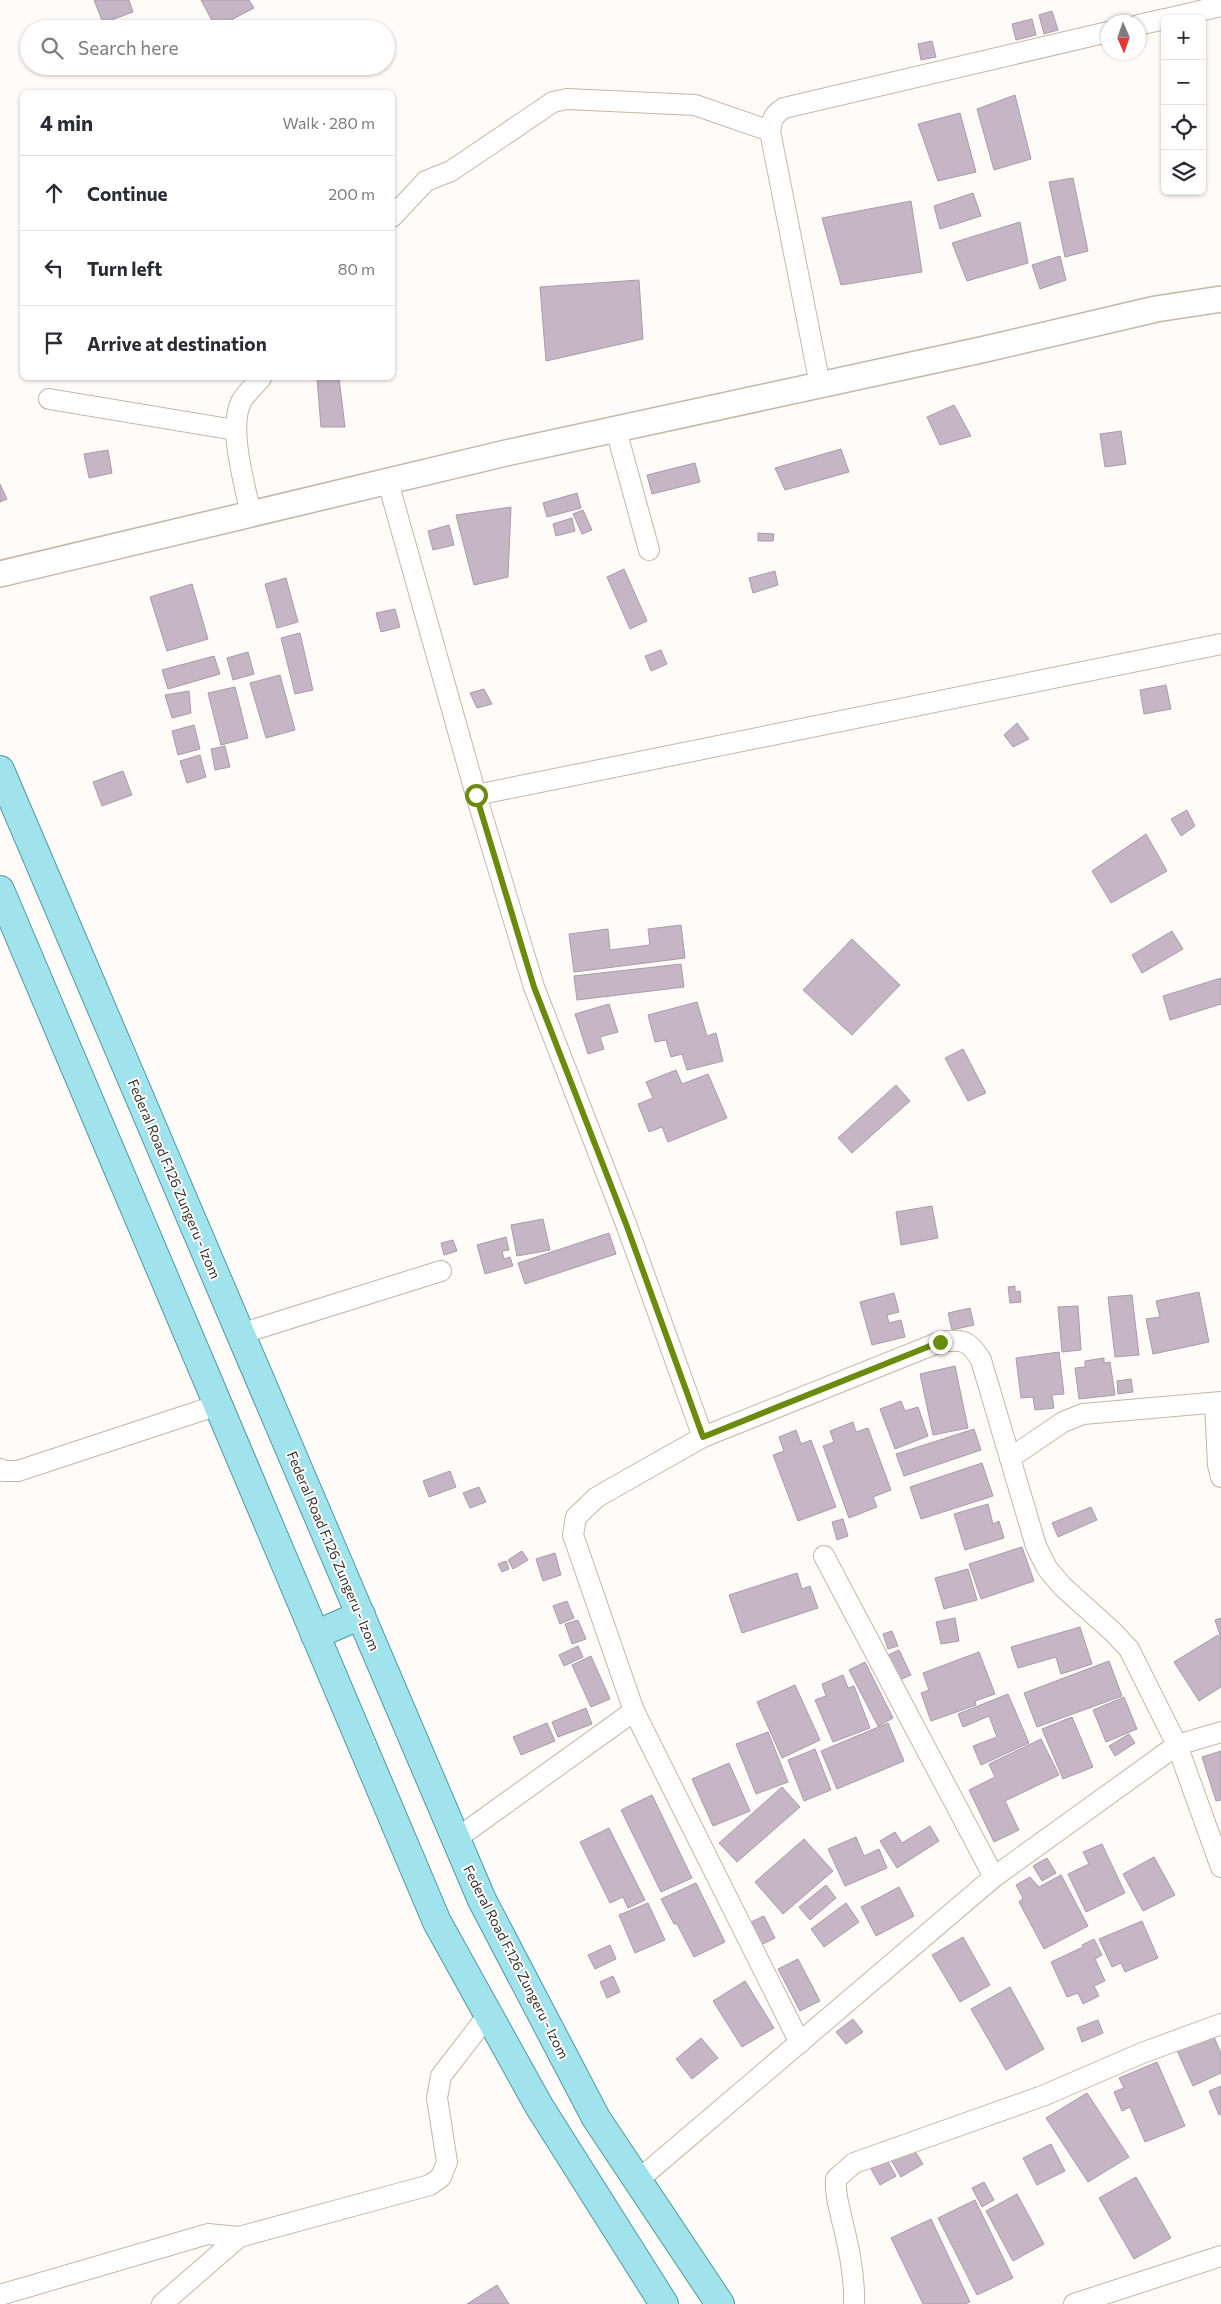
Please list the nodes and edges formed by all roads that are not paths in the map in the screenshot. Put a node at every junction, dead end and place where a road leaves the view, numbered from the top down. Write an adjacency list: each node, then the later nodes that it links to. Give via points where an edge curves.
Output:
1 (1221, 6): 2 (street)
2 (1182, 15)
3 (1161, 20): 4 (street)
4 (1146, 23)
5 (1101, 34): 6 (street, via 784,108 776,113)
6 (770, 131): 7 (street, via 695,105 567,98 553,102 451,171 426,181); 10 (street)
7 (395, 214)
8 (1221, 299): 10 (street, via 1156,310)
9 (259, 380): 12 (street, via 242,401)
10 (820, 385): 13 (street)
11 (49, 399): 12 (street)
12 (236, 430): 15 (street)
13 (616, 430): 14 (street); 16 (street)
14 (388, 482): 15 (street); 20 (street)
15 (251, 515): 17 (street)
16 (649, 550)
17 (0, 574)
18 (1221, 644): 20 (street)
19 (0, 770): 23 (main road, Federal Road F.126 Zungeru - Izom)
20 (476, 795): 26 (street, via 534,987 626,1224)
21 (0, 890): 25 (main road)
22 (441, 1271): 23 (street)
23 (240, 1334): 31 (main road, Federal Road F.126 Zungeru - Izom)
24 (1218, 1402): 27 (street, via 1083,1414 1063,1422); 29 (street, via 1218,1465)
25 (218, 1405): 28 (street, via 18,1471); 32 (main road)
26 (703, 1437): 27 (street, via 940,1342 958,1340 972,1345 982,1360); 33 (street, via 597,1497 576,1517 573,1535 576,1550)
27 (1010, 1458): 35 (street, via 1036,1546 1047,1568 1129,1650)
28 (0, 1469)
29 (1221, 1477)
30 (824, 1556): 38 (street)
31 (361, 1616): 32 (main road); 36 (main road, Federal Road F.126 Zungeru - Izom)
32 (315, 1635): 39 (main road, via 436,1922)
33 (634, 1711): 36 (street); 41 (street)
34 (1221, 1732): 35 (street)
35 (1177, 1745): 37 (street); 38 (street)
36 (456, 1839): 42 (main road, Federal Road F.126 Zungeru - Izom, via 482,1900 591,2109)
37 (1221, 1867)
38 (994, 1877): 41 (street)
39 (488, 2015): 43 (street, via 442,2076 437,2098 447,2162 441,2178 430,2185); 47 (main road, via 539,2106)
40 (1221, 2024): 49 (street, via 1044,2095 854,2163 836,2179 835,2194 854,2287)
41 (800, 2043): 42 (street)
42 (637, 2181): 48 (main road, Federal Road F.126 Zungeru - Izom)
43 (239, 2237): 45 (street, via 208,2234); 46 (street)
44 (1221, 2256): 50 (street)
45 (0, 2295)
46 (162, 2304)
47 (664, 2304)
48 (720, 2304)
49 (854, 2304)
50 (1074, 2304)

